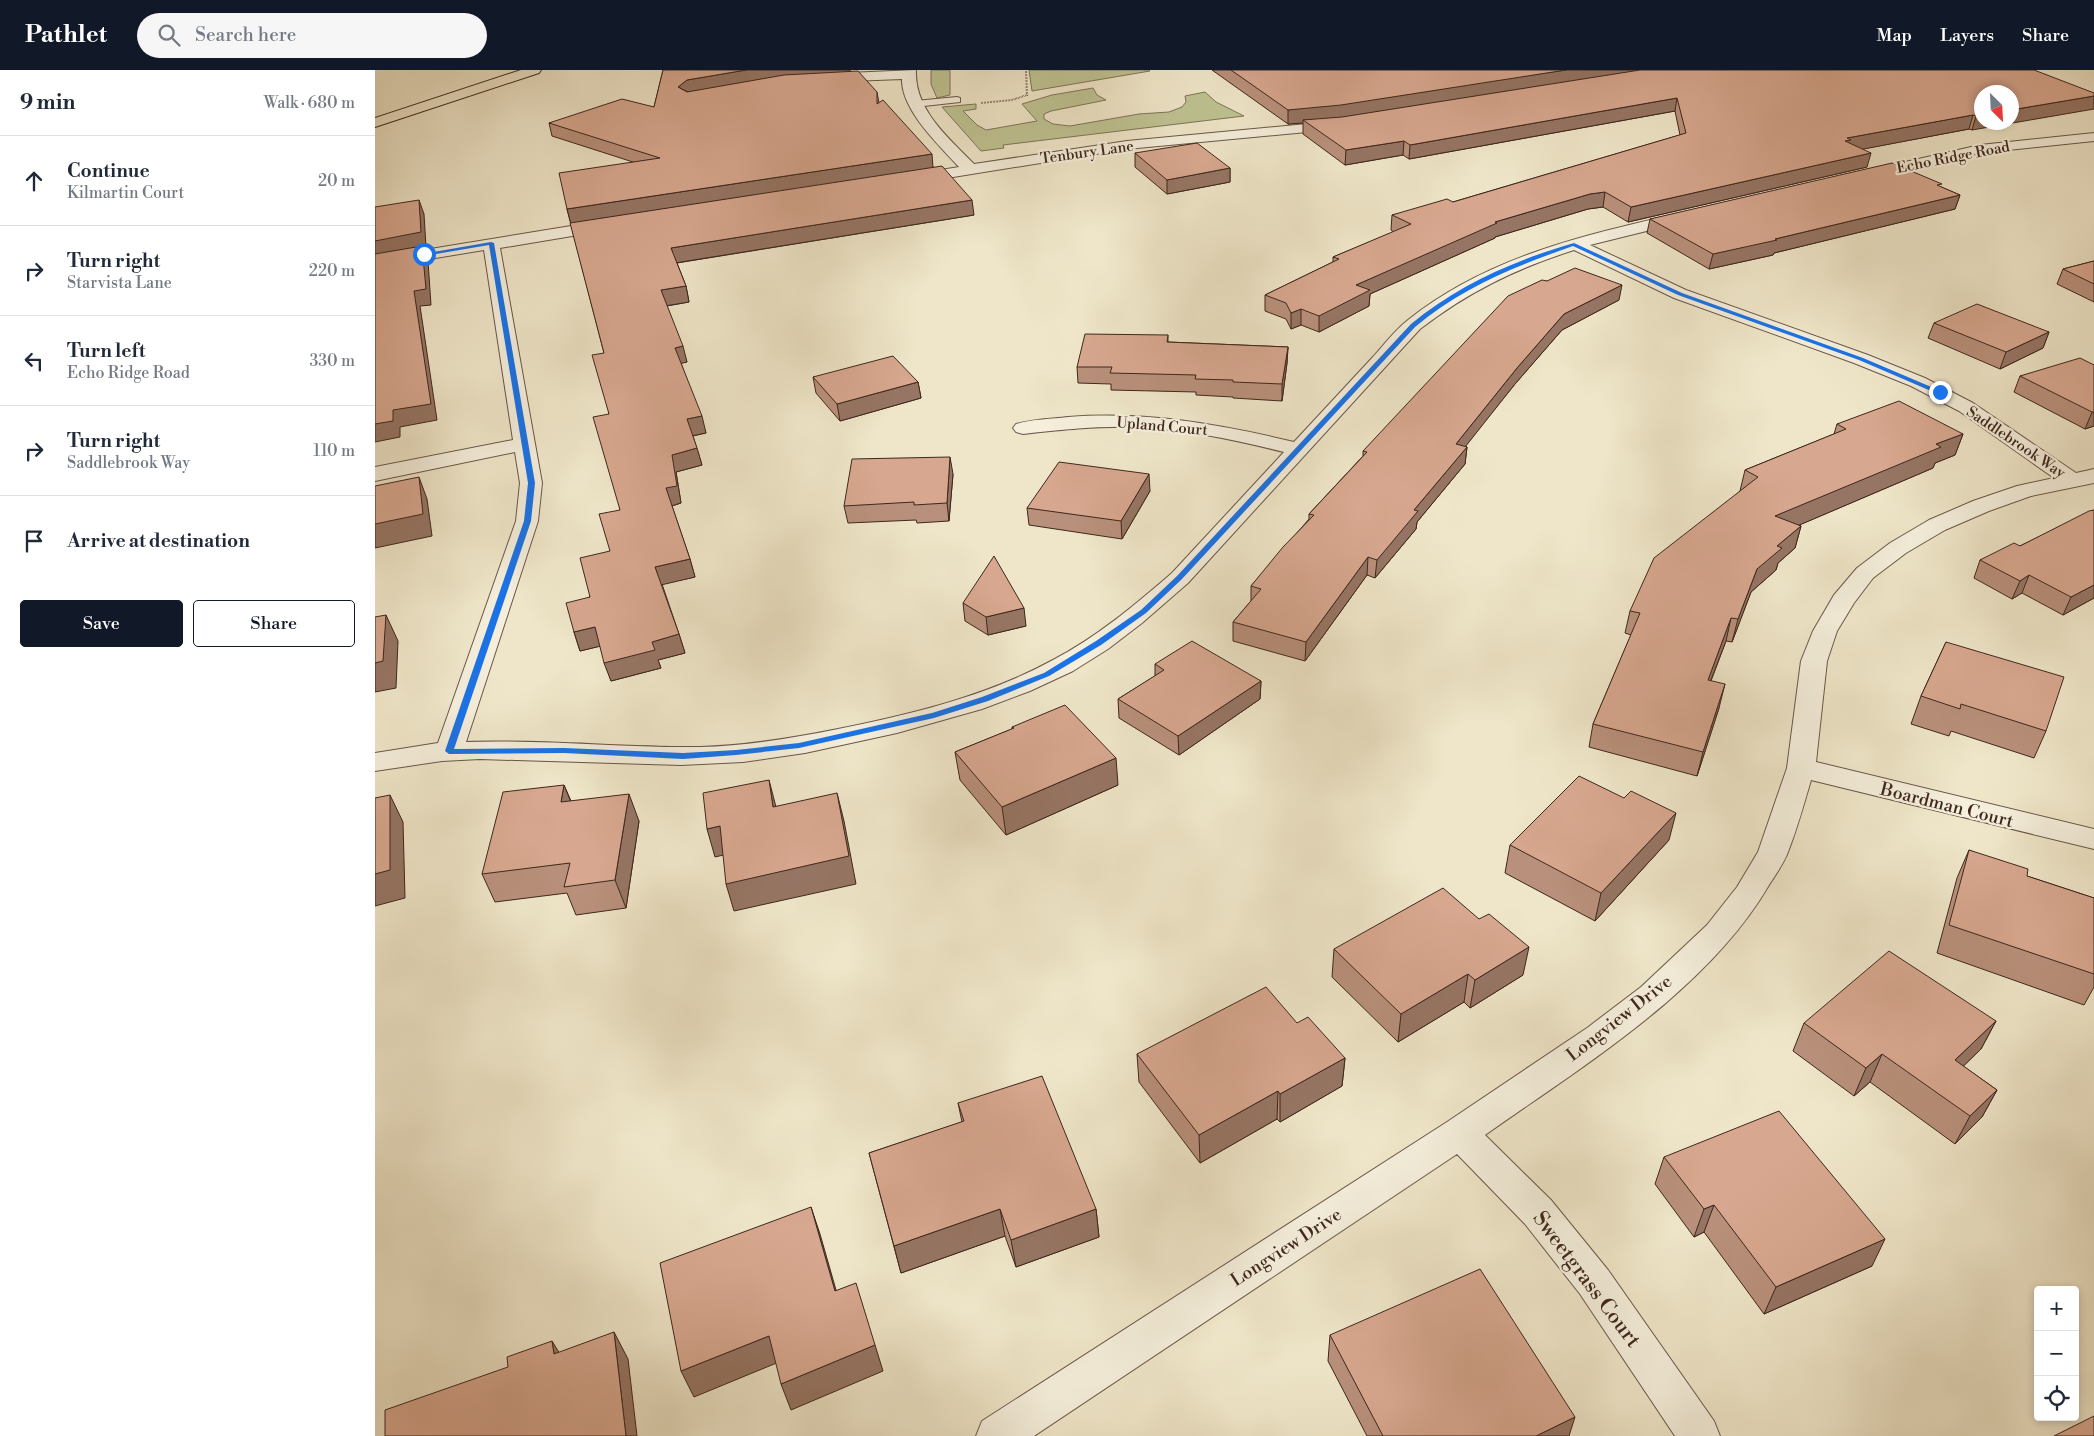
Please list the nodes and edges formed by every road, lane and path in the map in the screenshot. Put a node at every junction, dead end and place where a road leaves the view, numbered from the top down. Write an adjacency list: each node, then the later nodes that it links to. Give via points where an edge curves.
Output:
1 (533, 70): 8 (main road)
2 (1026, 70): 6 (path, via 1027,95 1012,100)
3 (909, 72): 4 (street); 7 (street, via 908,86)
4 (807, 79)
5 (957, 100): 7 (lane)
6 (978, 103)
7 (915, 104): 11 (street)
8 (375, 123)
9 (1357, 123): 11 (street, Tenbury Lane, via 1127,145)
10 (2094, 137): 12 (street, Echo Ridge Road, via 1981,149)
11 (970, 170): 13 (street, Tenbury Lane)
12 (1845, 179)
13 (900, 180)
14 (1703, 212): 17 (street)
15 (627, 222): 16 (street)
16 (491, 243): 18 (street); 20 (street)
17 (1574, 244): 21 (street, via 1541,254 1489,277 1432,309 1413,325); 23 (street, Saddlebrook Way, via 1680,294 1918,382)
18 (375, 264)
19 (1023, 428): 21 (street, Upland Court, via 1096,421 1160,423 1219,431)
20 (525, 444): 22 (street); 24 (street, via 531,483 527,521)
21 (1298, 449): 24 (street, via 1180,578 1143,611 1099,643 1046,674 985,699 864,732 736,753 683,756 564,750)
22 (375, 474)
23 (2083, 478): 26 (street, Longview Drive, via 2025,491 1937,525 1865,573 1843,600 1825,631 1815,661)
24 (449, 751): 25 (street)
25 (375, 762)
26 (1801, 768): 27 (street, Boardman Court); 28 (street, Longview Drive, via 1773,853 1748,895 1718,933 1653,996)
27 (2094, 839)
28 (1461, 1133): 29 (street, Longview Drive); 30 (street, Sweetgrass Court, via 1538,1212 1594,1282)
29 (997, 1436)
30 (1699, 1436)

